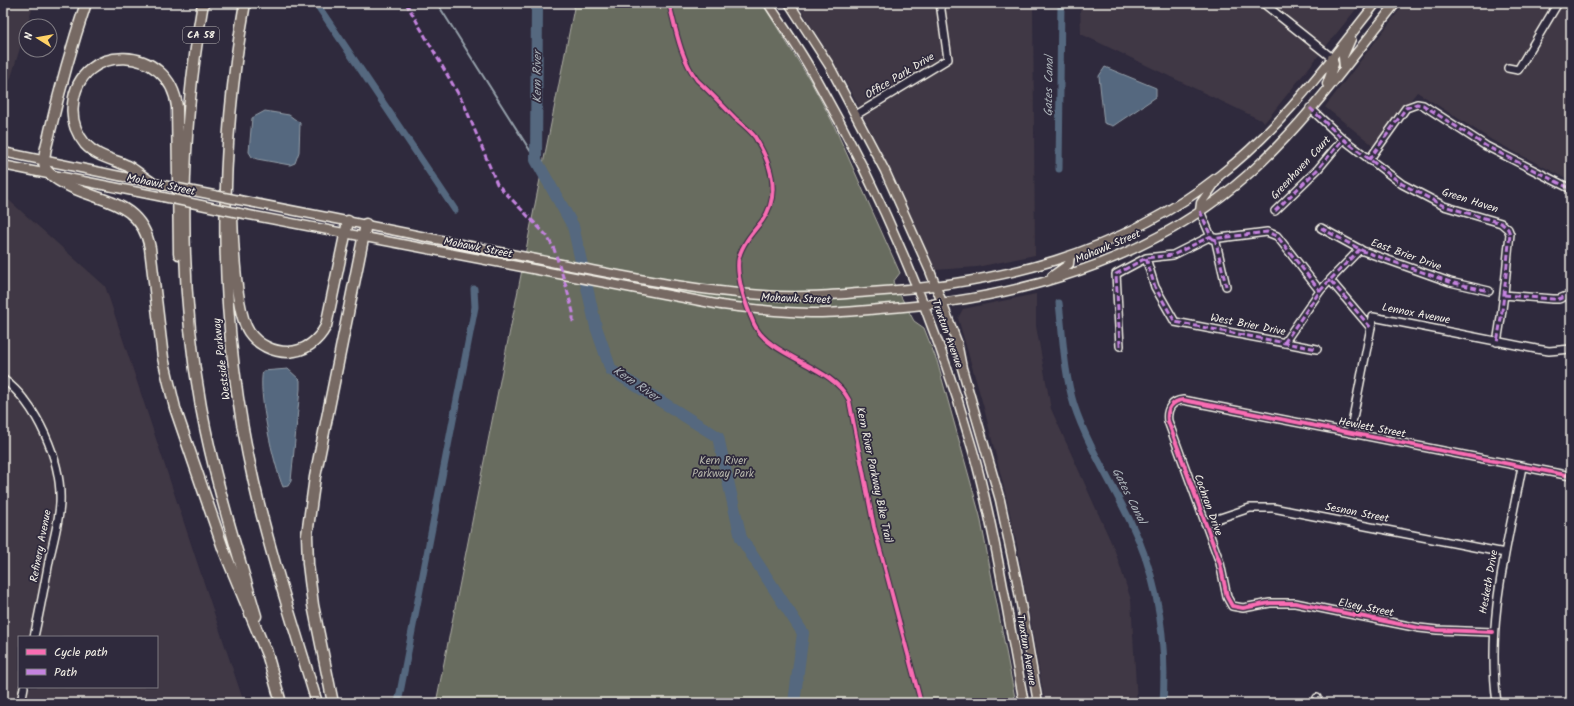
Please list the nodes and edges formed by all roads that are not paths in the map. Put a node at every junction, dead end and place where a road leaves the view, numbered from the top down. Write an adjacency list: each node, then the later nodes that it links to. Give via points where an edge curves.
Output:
1 (86, 3): 23 (highway, via 63,80)
2 (203, 3): 14 (highway)
3 (208, 3): 14 (highway, CA 58)
4 (245, 3): 18 (highway, Westside Parkway)
5 (768, 3): 45 (main road, Truxtun Avenue, via 814,74 857,154)
6 (789, 3): 20 (main road, Truxtun Avenue)
7 (940, 3): 20 (street, Office Park Drive, via 948,59)
8 (1262, 3): 13 (street)
9 (1376, 3): 12 (main road, Mohawk Street)
10 (1396, 3): 15 (main road, Mohawk Street)
11 (1558, 3): 16 (street, via 1518,70)
12 (1357, 26): 13 (main road, Mohawk Street); 15 (main road, via 1343,57)
13 (1332, 58): 17 (main road, via 1334,64); 27 (main road, Mohawk Street, via 1261,139)
14 (195, 67): 58 (highway, via 187,142 185,207 186,280)
15 (1344, 67): 17 (main road, Mohawk Street)
16 (1508, 68)
17 (1325, 90): 19 (main road, Mohawk Street)
18 (231, 108): 35 (highway, via 230,184 236,276 245,323 258,342 273,350 291,352 306,347 321,334 328,321); 74 (highway, Westside Parkway, via 226,183 226,243 229,318 236,378 247,448 264,523)
19 (1310, 108): 21 (street, Green Haven); 30 (main road, Mohawk Street, via 1265,159)
20 (856, 115): 43 (main road, Truxtun Avenue, via 908,220)
21 (1343, 139): 24 (street, Green Haven); 31 (street, Greenhaven Court, via 1318,169)
22 (3, 152): 23 (main road, Mohawk Street)
23 (44, 160): 26 (highway); 28 (main road, Mohawk Street)
24 (1369, 160): 29 (street, via 1406,108 1417,104 1423,105 1486,146); 49 (street, Green Haven, via 1402,184 1429,199 1505,225 1510,234)
25 (3, 165): 26 (main road, Mohawk Street)
26 (49, 173): 35 (main road, Mohawk Street, bridge); 69 (highway, via 67,185 122,206 136,218 146,235 150,248 163,358 171,394 223,548)
27 (1221, 174): 30 (main road, via 1201,203); 39 (main road, Mohawk Street, via 1192,196 1144,224)
28 (151, 182): 32 (main road, Mohawk Street, bridge); 58 (highway, via 130,167 96,153 81,138 74,125 73,101 80,83 92,69 108,60 133,58 149,64 167,79 175,95 180,266)
29 (1571, 189)
30 (1200, 211): 37 (street); 42 (main road, Mohawk Street, via 1130,251 1086,269)
31 (1275, 211)
32 (348, 221): 33 (main road, Mohawk Street); 35 (highway)
33 (366, 224): 36 (highway); 45 (main road, Mohawk Street, via 527,258 676,285 767,296)
34 (1321, 228): 38 (street, East Brier Drive)
35 (345, 232): 36 (main road, Mohawk Street)
36 (363, 236): 51 (main road, Mohawk Street, via 680,298 771,311 816,313); 75 (highway, via 315,477 307,534 313,606)
37 (1213, 237): 40 (street, via 1173,256); 44 (street); 46 (street, via 1267,232 1277,236)
38 (1360, 249): 41 (street); 47 (street, East Brier Drive, via 1450,282)
39 (1070, 256): 42 (main road, via 1069,264 1065,268); 43 (main road, Mohawk Street, via 1032,268)
40 (1146, 258): 54 (street, West Brier Drive, via 1155,288 1175,322); 55 (street, via 1116,274)
41 (1330, 280): 46 (street); 52 (street)
42 (1041, 283): 50 (main road, Mohawk Street, via 1012,292)
43 (935, 286): 45 (main road, Mohawk Street); 50 (main road, Truxtun Avenue)
44 (1226, 286)
45 (918, 289): 51 (main road, Truxtun Avenue)
46 (1320, 291): 54 (street)
47 (1489, 291)
48 (1571, 294): 49 (street, via 1553,299)
49 (1504, 295): 53 (street, Green Haven)
50 (943, 304): 51 (main road, Mohawk Street); 78 (main road, Truxtun Avenue, via 957,342 962,368 1000,500)
51 (925, 306): 71 (main road, Truxtun Avenue, via 957,399 986,504 1003,583)
52 (1371, 328): 53 (street, Lennox Avenue, via 1373,317); 61 (street)
53 (1497, 342): 57 (street, Lennox Avenue, via 1549,351)
54 (1284, 343): 56 (street, West Brier Drive)
55 (1120, 346)
56 (1317, 349)
57 (1571, 349)
58 (193, 359): 69 (highway, via 215,474)
59 (3, 380): 68 (street, Refinery Avenue, via 23,398 36,417 46,437 59,483 58,522)
60 (1171, 406): 61 (street, Hewlett Street, via 1183,400); 64 (street, Cochran Drive, via 1168,421)
61 (1350, 433): 62 (street, Hewlett Street)
62 (1522, 467): 63 (street, Hewlett Street); 65 (street, Hesketh Drive)
63 (1571, 476)
64 (1205, 523): 65 (street, Sesnon Street, via 1250,508 1273,508); 66 (street, Cochran Drive, via 1220,563 1229,603)
65 (1505, 553): 67 (street, Hesketh Drive)
66 (1236, 608): 67 (street, Elsey Street, via 1270,603 1295,603 1425,629)
67 (1493, 632): 79 (street, Hesketh Drive)
68 (34, 636)
69 (268, 657): 73 (highway)
70 (24, 688): 72 (street)
71 (1021, 689): 76 (main road, Truxtun Avenue); 77 (main road)
72 (21, 703)
73 (281, 703)
74 (317, 703)
75 (333, 703)
76 (1024, 703)
77 (1028, 703)
78 (1038, 703)
79 (1497, 703)

